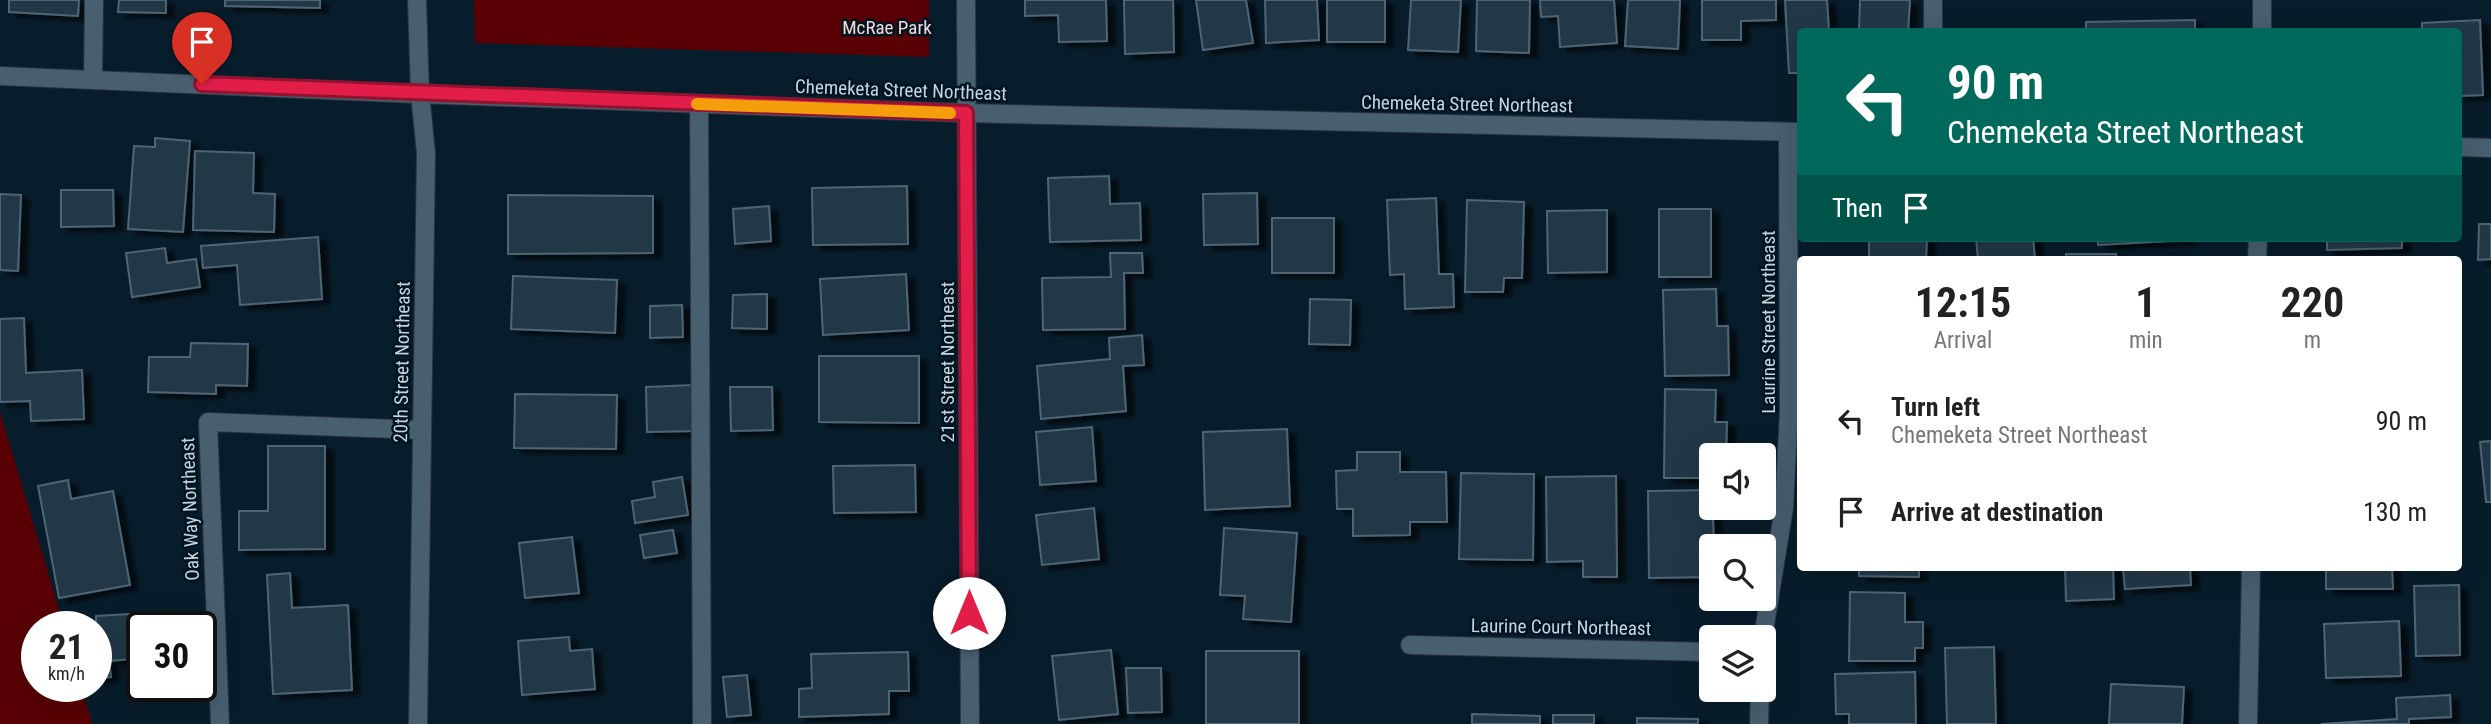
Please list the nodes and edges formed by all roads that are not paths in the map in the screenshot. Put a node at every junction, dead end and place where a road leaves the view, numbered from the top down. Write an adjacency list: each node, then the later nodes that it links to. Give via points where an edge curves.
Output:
1 (94, 0): 9 (street)
2 (417, 0): 10 (street, 20th Street Northeast)
3 (966, 0): 12 (street, 21st Street Northeast)
4 (1933, 0): 6 (street)
5 (2262, 0): 7 (street)
6 (1933, 28)
7 (2262, 28)
8 (0, 76): 9 (street, Chemeketa Street Northeast)
9 (93, 80): 10 (street, Chemeketa Street Northeast)
10 (420, 94): 11 (street, Chemeketa Street Northeast); 16 (street, 20th Street Northeast, via 426,153)
11 (699, 104): 12 (street, Chemeketa Street Northeast); 24 (street)
12 (966, 113): 13 (street, Chemeketa Street Northeast); 25 (street, 21st Street Northeast)
13 (1795, 132): 18 (street, Laurine Street Northeast, via 1787,460 1784,509)
14 (2462, 147): 15 (street)
15 (2491, 148)
16 (422, 430): 22 (street, Oak Way Northeast, via 208,422); 23 (street, 20th Street Northeast)
17 (2251, 571): 27 (street)
18 (1765, 625)
19 (1410, 645): 20 (street, Laurine Court Northeast)
20 (1699, 652)
21 (1760, 702): 26 (street)
22 (220, 724)
23 (418, 724)
24 (702, 724)
25 (970, 724)
26 (1759, 724)
27 (2248, 724)

